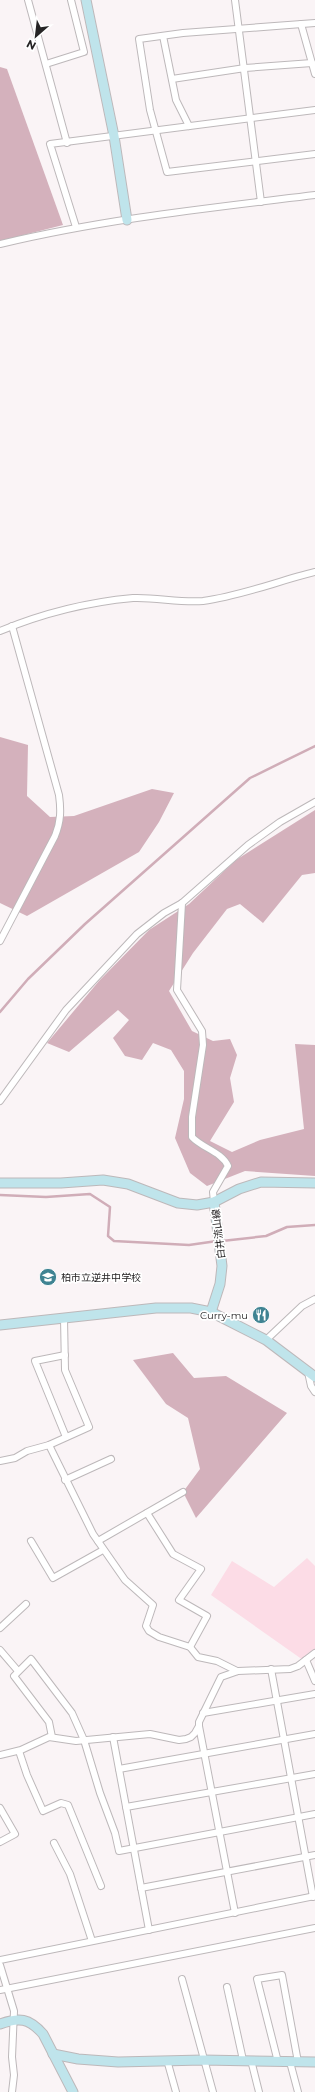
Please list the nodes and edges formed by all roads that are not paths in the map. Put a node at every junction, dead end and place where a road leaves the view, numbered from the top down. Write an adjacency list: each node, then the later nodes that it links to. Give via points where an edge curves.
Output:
1 (28, 0): 9 (street)
2 (71, 0): 9 (street, via 84,52)
3 (86, 0): 18 (street)
4 (235, 0): 7 (street)
5 (315, 23): 6 (street)
6 (301, 24): 7 (street); 10 (street)
7 (239, 28): 8 (street); 11 (street)
8 (163, 36): 13 (street); 17 (street, via 139,39 150,110)
9 (46, 64): 19 (street)
10 (312, 64): 11 (street); 12 (street)
11 (245, 68): 13 (street); 15 (street)
12 (315, 74)
13 (172, 79): 16 (street, via 176,100)
14 (315, 110): 15 (street)
15 (250, 118): 16 (street); 21 (street)
16 (189, 126): 17 (street)
17 (158, 131): 18 (street); 21 (street, via 167,172)
18 (114, 136): 19 (street); 24 (street)
19 (67, 142): 25 (street, via 50,144)
20 (315, 154): 21 (street)
21 (256, 161): 23 (street)
22 (315, 195): 23 (street)
23 (261, 202): 24 (street, via 200,208)
24 (127, 220): 25 (street)
25 (76, 227): 26 (street)
26 (0, 244)
27 (315, 572): 28 (street, via 227,597 201,601 126,599 72,609)
28 (12, 626): 29 (street); 32 (street, via 59,795 61,811 55,836)
29 (0, 631)
30 (315, 802): 31 (street, via 280,822 248,845)
31 (182, 903): 33 (street, via 137,934 66,1010); 36 (street, via 176,990 202,1031 203,1045 192,1117 192,1138 200,1146 225,1159 228,1166 213,1192)
32 (0, 941)
33 (0, 1101)
34 (0, 1183): 36 (street, 白井流山線, via 103,1180 128,1184 189,1205)
35 (315, 1183): 36 (street, via 272,1180 261,1182 239,1189)
36 (214, 1202): 38 (street, 白井流山線, via 222,1266 220,1284)
37 (315, 1299): 41 (street, via 302,1306)
38 (211, 1312): 39 (street, via 175,1307); 41 (street)
39 (64, 1318): 40 (street); 42 (street)
40 (0, 1326)
41 (266, 1340): 43 (street)
42 (65, 1355): 45 (street, via 65,1370 89,1427); 45 (street, via 35,1361)
43 (311, 1374): 44 (street, via 311,1386)
44 (315, 1392)
45 (66, 1437): 46 (street)
46 (49, 1445): 48 (street); 49 (street)
47 (111, 1459): 49 (street)
48 (0, 1461)
49 (66, 1480): 53 (street)
50 (183, 1492): 51 (street)
51 (147, 1513): 53 (street); 57 (street, via 173,1554 201,1569 179,1600 208,1616)
52 (31, 1540): 54 (street, via 53,1578)
53 (98, 1541): 54 (street)
54 (104, 1550): 57 (street, via 125,1580 153,1605 146,1626 149,1631)
55 (26, 1604): 56 (street)
56 (0, 1628)
57 (190, 1647): 63 (street, via 198,1657 217,1661)
58 (0, 1650): 62 (street)
59 (315, 1653): 60 (street)
60 (306, 1660): 61 (street, via 290,1669); 64 (street)
61 (271, 1670): 63 (street); 66 (street)
62 (18, 1671): 70 (street, via 14,1676 49,1722); 72 (street, via 31,1659 72,1713)
63 (238, 1671): 67 (street, via 221,1677)
64 (315, 1681)
65 (315, 1694): 66 (street)
66 (277, 1701): 67 (street); 73 (street)
67 (203, 1714): 68 (street)
68 (199, 1726): 71 (street, via 191,1737 179,1740 157,1734); 75 (street)
69 (315, 1734): 73 (street)
70 (52, 1737): 72 (street); 74 (street)
71 (113, 1737): 72 (street); 77 (street)
72 (84, 1740): 88 (street, via 119,1851)
73 (284, 1740): 75 (street); 79 (street)
74 (19, 1751): 76 (street); 92 (street, via 26,1775 43,1811 61,1803 68,1805)
75 (205, 1754): 77 (street); 80 (street)
76 (0, 1755)
77 (119, 1769): 82 (street)
78 (315, 1774): 79 (street)
79 (291, 1778): 80 (street); 84 (street)
80 (212, 1792): 82 (street); 85 (street)
81 (0, 1808): 86 (street, via 15,1834)
82 (126, 1808): 88 (street)
83 (315, 1814): 84 (street)
84 (298, 1817): 85 (street); 90 (street)
85 (219, 1832): 88 (street); 91 (street)
86 (0, 1842)
87 (54, 1843): 98 (street, via 70,1874)
88 (134, 1848): 93 (street)
89 (315, 1855): 90 (street)
90 (306, 1857): 91 (street); 94 (street)
91 (227, 1872): 93 (street); 95 (street)
92 (101, 1886)
93 (141, 1888): 97 (street)
94 (314, 1897): 95 (street)
95 (235, 1913): 97 (street)
96 (315, 1928): 103 (street)
97 (149, 1930): 98 (street)
98 (92, 1941): 99 (street)
99 (0, 1960)
100 (0, 1965): 103 (street)
101 (182, 1979): 108 (street)
102 (227, 1987): 109 (street)
103 (3, 1989): 104 (street, via 14,2011)
104 (14, 2018): 105 (street); 106 (street, via 28,2021 37,2028); 113 (street)
105 (0, 2024)
106 (53, 2054): 107 (street, via 111,2062); 114 (street)
107 (167, 2060): 108 (street); 115 (street)
108 (203, 2060): 109 (street); 116 (street)
109 (247, 2060): 110 (street); 117 (street)
110 (278, 2062): 111 (street); 111 (street, via 257,1980 282,1975)
111 (294, 2062): 112 (street); 118 (street)
112 (315, 2062)
113 (13, 2092)
114 (73, 2092)
115 (176, 2092)
116 (213, 2092)
117 (259, 2092)
118 (298, 2092)

